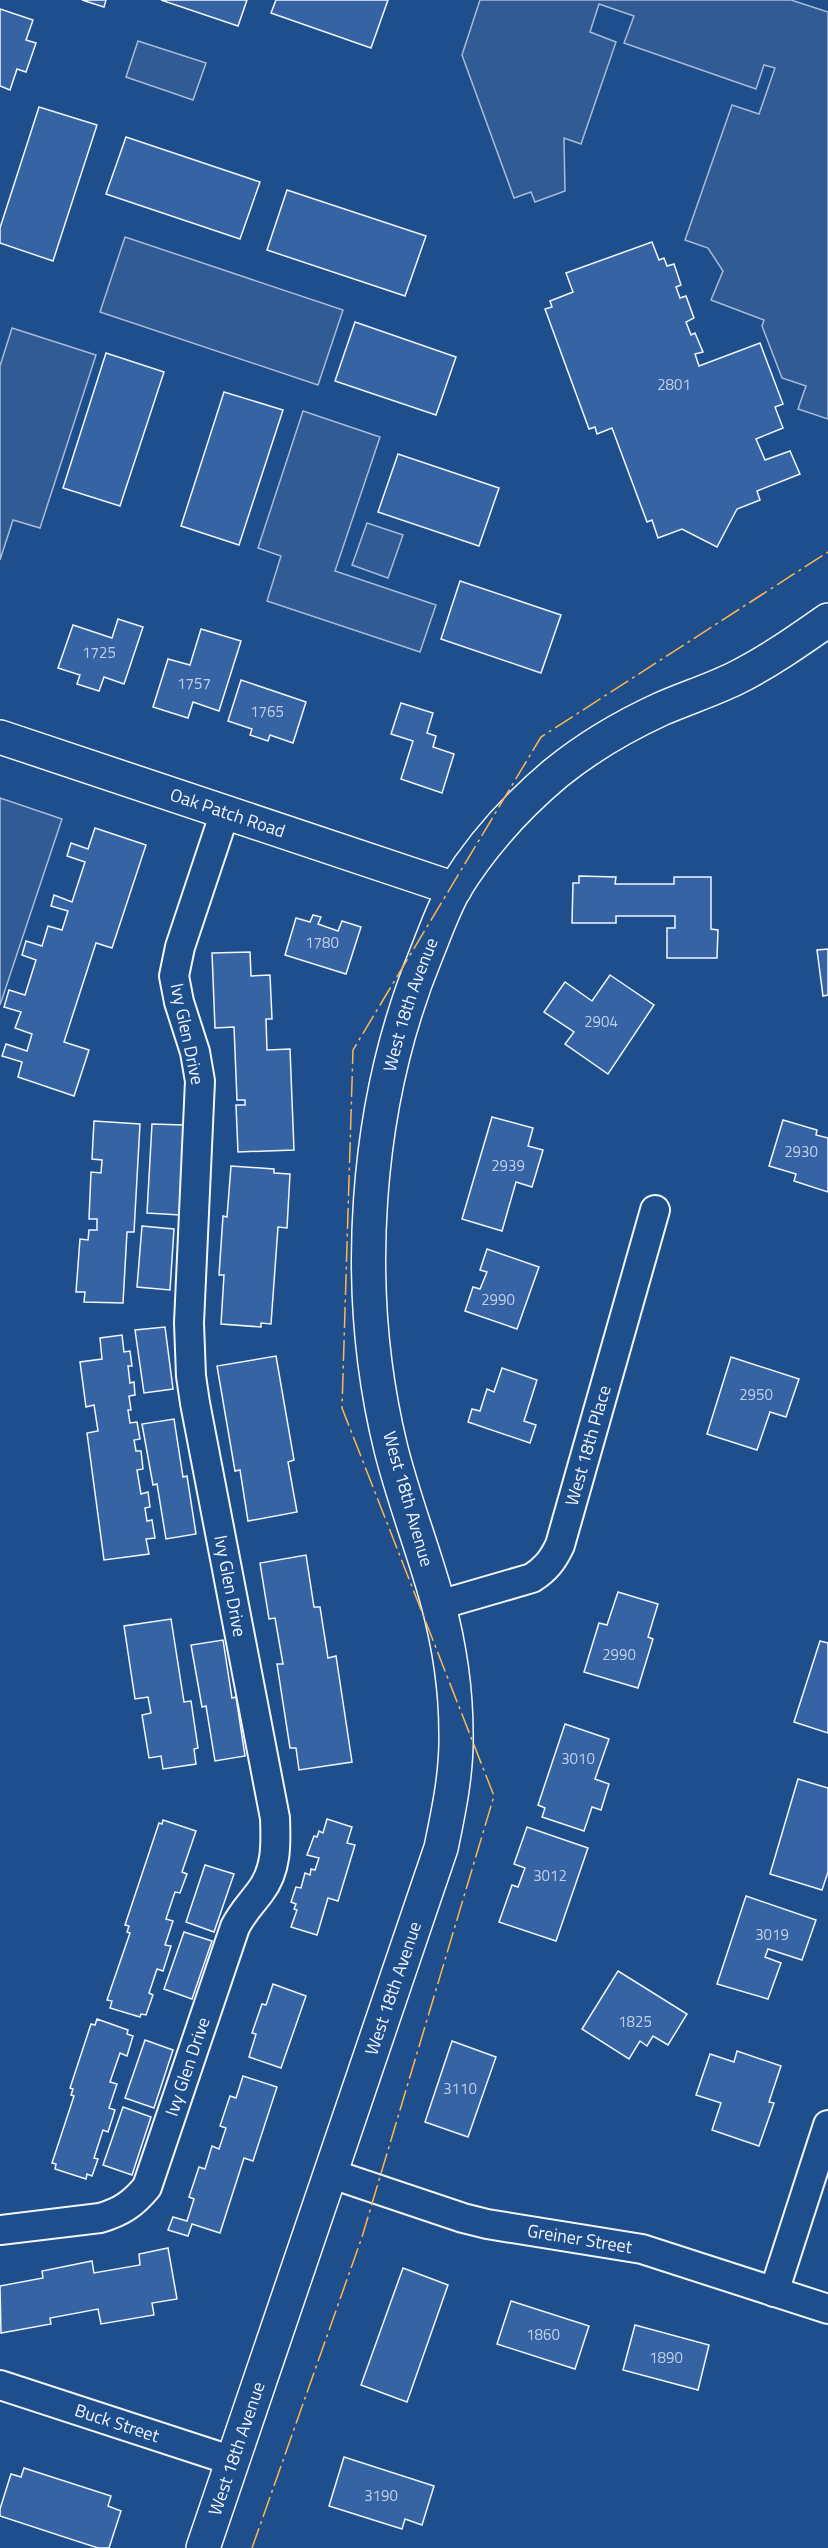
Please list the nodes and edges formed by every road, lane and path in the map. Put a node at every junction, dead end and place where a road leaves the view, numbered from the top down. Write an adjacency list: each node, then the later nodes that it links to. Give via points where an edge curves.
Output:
1 (828, 620): 4 (main road, West 18th Avenue, via 734,679 607,736 556,773 516,810)
2 (0, 737): 3 (main road, Oak Patch Road)
3 (225, 812): 4 (main road, Oak Patch Road); 9 (street, Ivy Glen Drive, via 174,976 200,1081 189,1349 197,1414 274,1818 273,1868 235,1926 147,2187 128,2207 100,2218)
4 (455, 889): 6 (main road, West 18th Avenue, via 415,982 391,1063 378,1129 370,1207 370,1286 380,1396 391,1450)
5 (655, 1210): 6 (street, West 18th Place, via 553,1560 532,1578)
6 (439, 1605): 8 (main road, West 18th Avenue, via 451,1667 456,1733 451,1796 441,1848)
7 (828, 2125): 10 (street)
8 (329, 2173): 10 (street, Greiner Street, via 463,2218 642,2248); 13 (main road, West 18th Avenue)
9 (0, 2230)
10 (774, 2292): 11 (street, Greiner Street)
11 (828, 2309)
12 (0, 2385): 13 (street, Buck Street)
13 (233, 2461): 14 (main road, West 18th Avenue)
14 (203, 2548)

